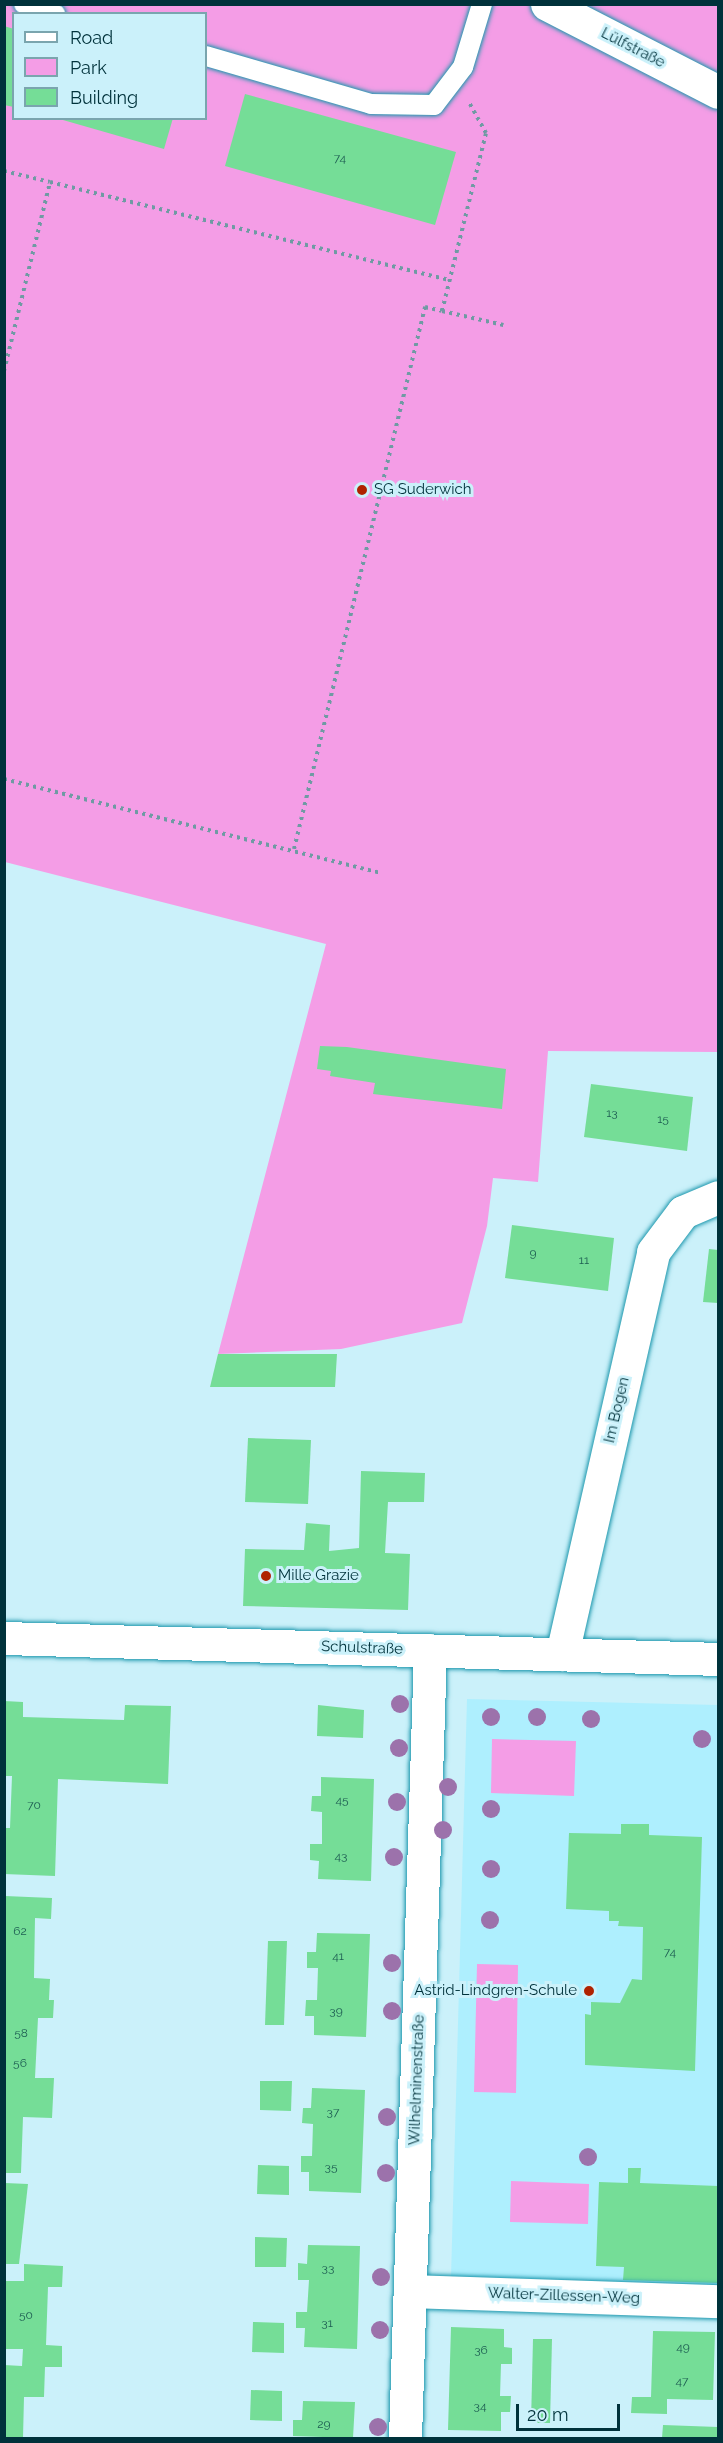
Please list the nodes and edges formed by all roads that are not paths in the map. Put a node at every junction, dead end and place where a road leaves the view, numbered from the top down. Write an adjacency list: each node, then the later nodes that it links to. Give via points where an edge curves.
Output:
1 (24, 4): 4 (lane)
2 (482, 4): 5 (lane, via 463,67 434,105 371,104)
3 (547, 4): 6 (street, Lülfstraße)
4 (50, 12)
5 (207, 56)
6 (718, 92)
7 (718, 1197): 10 (street, Im Bogen, via 683,1212 653,1252)
8 (4, 1638): 9 (street, Schulstraße)
9 (430, 1650): 10 (street, Schulstraße); 12 (street, Wilhelminenstraße)
10 (562, 1654): 11 (street, Schulstraße)
11 (718, 1659)
12 (410, 2291): 13 (street, Walter-Zillessen-Weg); 14 (street, Wilhelminenstraße)
13 (718, 2301)
14 (405, 2439)

